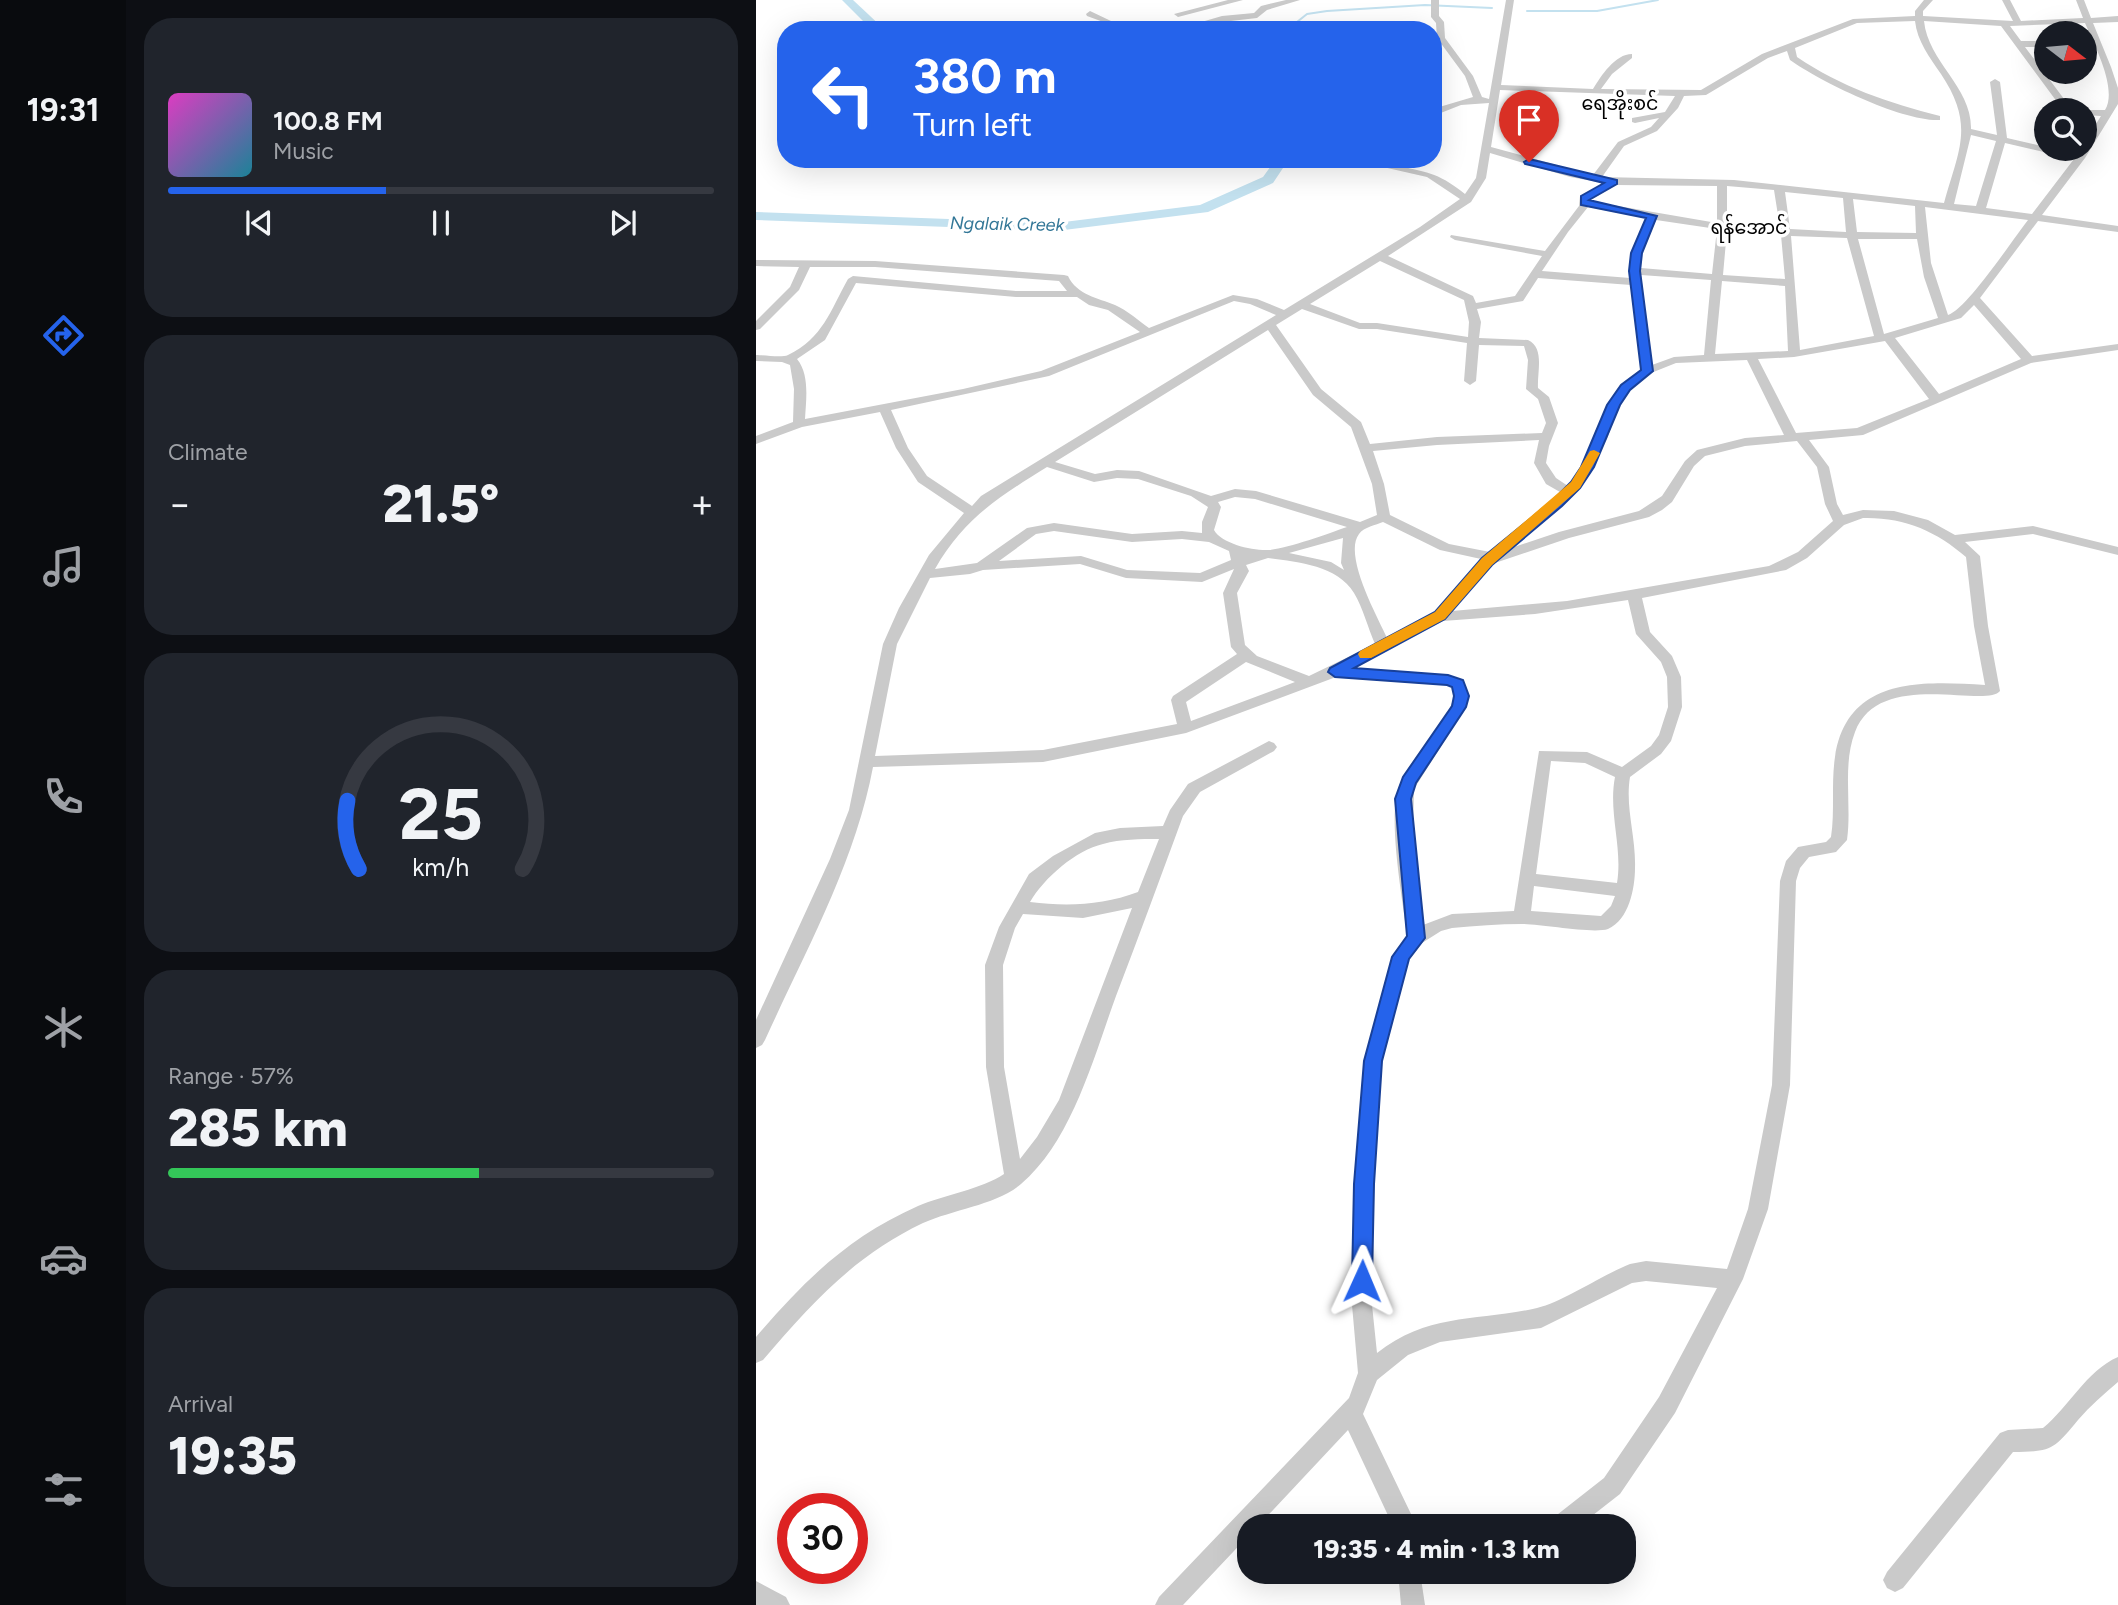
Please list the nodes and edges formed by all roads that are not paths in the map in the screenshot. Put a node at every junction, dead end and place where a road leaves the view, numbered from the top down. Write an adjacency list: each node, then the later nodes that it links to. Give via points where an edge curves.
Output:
1 (1239, 0): 9 (street)
2 (1296, 0): 14 (street, via 1264,8 1257,15)
3 (1510, 0): 27 (street)
4 (1929, 0): 10 (street)
5 (2006, 0): 17 (street)
6 (2080, 0): 12 (street)
7 (1434, 5): 15 (street)
8 (1090, 14): 13 (street)
9 (1178, 14)
10 (1918, 18): 16 (street); 22 (street, via 1856,21); 40 (street, via 1926,43 1954,84)
11 (2118, 19): 12 (street)
12 (2089, 20): 17 (street)
13 (1101, 21)
14 (1214, 21)
15 (1439, 21)
16 (2004, 23): 17 (street); 20 (street)
17 (2018, 23)
18 (1442, 39): 24 (street)
19 (2097, 43): 28 (street)
20 (2018, 44): 21 (street); 31 (street)
21 (2034, 44)
22 (1790, 46): 30 (street, via 1707,92); 38 (street, via 1793,58 1827,78)
23 (1442, 53): 24 (street)
24 (1452, 54): 32 (street, via 1469,76)
25 (1629, 56): 29 (street, via 1609,72)
26 (1995, 82): 42 (street)
27 (1496, 87): 29 (street); 33 (street)
28 (2115, 88): 36 (street)
29 (1595, 92): 30 (street)
30 (1680, 94): 37 (street)
31 (2059, 98)
32 (1478, 99): 33 (street); 34 (street)
33 (1494, 103): 44 (street)
34 (1442, 108)
35 (2097, 113): 36 (street)
36 (2108, 113): 41 (street)
37 (1667, 114): 39 (street); 47 (street, via 1654,129 1621,144)
38 (1937, 118)
39 (1634, 120)
40 (1966, 131): 42 (street); 55 (street)
41 (2097, 131)
42 (2002, 138): 43 (street); 56 (street)
43 (2034, 146)
44 (1486, 149): 47 (street); 52 (street, via 1476,190)
45 (2078, 161): 58 (street)
46 (1401, 168): 52 (street, via 1444,182)
47 (1595, 179): 48 (street)
48 (1614, 182): 49 (street); 53 (street)
49 (1722, 183): 50 (street); 59 (street)
50 (1779, 188): 51 (street); 61 (street)
51 (1848, 197): 54 (street); 62 (street)
52 (1467, 200): 66 (street)
53 (1584, 202): 57 (street); 65 (street)
54 (1920, 204): 55 (street); 63 (street)
55 (1948, 207): 56 (street)
56 (1980, 210): 58 (street)
57 (1652, 216): 59 (street); 70 (street, via 1637,253)
58 (2033, 217): 60 (street); 74 (street)
59 (1722, 226): 61 (street); 71 (street)
60 (2118, 229)
61 (1783, 230): 62 (street); 72 (street)
62 (1852, 236): 63 (street); 82 (street)
63 (1919, 236): 78 (street)
64 (1455, 237): 65 (street)
65 (1547, 254): 69 (street)
66 (1379, 256): 75 (street); 76 (street, via 1466,296)
67 (756, 263): 68 (street)
68 (806, 263): 73 (street, via 1064,278 1066,285); 80 (street, via 795,288)
69 (1534, 274): 70 (street); 76 (street, via 1519,299)
70 (1635, 277): 71 (street); 91 (street)
71 (1718, 277): 72 (street); 90 (street)
72 (1788, 283): 85 (street)
73 (1082, 294): 81 (street); 89 (street, via 1016,294 853,279 820,338)
74 (1974, 299): 78 (street, via 1957,316); 88 (street)
75 (1302, 304): 77 (street); 83 (street, via 1359,326)
76 (1472, 307): 83 (street)
77 (1285, 315): 79 (street); 81 (street, via 1233,298)
78 (1944, 320): 82 (street)
79 (1270, 324): 99 (street, via 1317,391 1357,425); 100 (street)
80 (756, 327)
81 (1148, 331): 94 (street, via 1045,374)
82 (1884, 338): 85 (street); 93 (street)
83 (1474, 341): 92 (street); 96 (street, via 1528,343 1534,363 1532,389 1543,397 1550,415)
84 (2118, 347): 88 (street)
85 (1794, 354): 87 (street)
86 (756, 358): 89 (street)
87 (1752, 358): 90 (street); 97 (street)
88 (2029, 359): 93 (street)
89 (790, 360): 95 (street, via 800,373)
90 (1709, 360): 91 (street, via 1674,360)
91 (1647, 371): 103 (street, via 1625,388 1614,405 1588,467)
92 (1471, 381)
93 (1936, 399): 97 (street, via 1859,432)
94 (884, 408): 95 (street); 105 (street, via 922,479)
95 (799, 424): 98 (street)
96 (1549, 436): 99 (street); 103 (street, via 1540,463 1551,481)
97 (1795, 436): 108 (street, via 1823,467 1830,504); 115 (street, via 1701,453 1667,499 1644,514)
98 (756, 440)
99 (1366, 448): 107 (street)
100 (1065, 451): 101 (street); 102 (street)
101 (1045, 463): 102 (street); 105 (street)
102 (1074, 470): 104 (street, via 1094,478 1139,475)
103 (1569, 492): 115 (street)
104 (1209, 500): 106 (street, via 1215,507); 109 (street, via 1235,493 1256,495)
105 (971, 512): 119 (street)
106 (1212, 515): 110 (street); 112 (street, via 1208,532)
107 (1384, 517): 109 (street); 115 (street, via 1445,547)
108 (1839, 520): 111 (street, via 1859,514 1903,516); 122 (street, via 1794,563)
109 (1358, 527): 114 (street); 121 (street, via 1347,550)
110 (1182, 535): 112 (street); 117 (street, via 1132,538 1054,527 1032,531)
111 (1955, 539): 113 (street, via 2033,530); 141 (street, via 1973,556 1993,691 1931,687 1877,698 1856,715 1846,734 1839,840 1830,848 1804,851 1788,880 1781,1085 1758,1209)
112 (1222, 543): 114 (street); 116 (street); 118 (street, via 1229,555)
113 (2118, 551)
114 (1276, 553): 116 (street); 121 (street, via 1328,566)
115 (1490, 559): 123 (street)
116 (1239, 562): 118 (street); 120 (street, via 1242,571)
117 (982, 566): 118 (street, via 1082,561 1126,573 1194,578); 119 (street)
118 (1216, 572): 120 (street)
119 (925, 574): 130 (street, via 890,644)
120 (1232, 585): 125 (street, via 1238,647)
121 (1357, 587): 124 (street)
122 (1634, 595): 123 (street, via 1490,615); 131 (street, via 1643,634 1667,660 1674,677 1675,707 1666,737 1656,750)
123 (1440, 616): 124 (street)
124 (1382, 645): 126 (street)
125 (1245, 656): 127 (street); 128 (street, via 1178,700)
126 (1335, 672): 127 (street); 138 (street, via 1448,680 1461,688 1459,707 1415,771 1403,799)
127 (1307, 681): 128 (street)
128 (1186, 728): 130 (street, via 1043,756)
129 (1269, 747): 132 (street, via 1194,788)
130 (867, 762): 139 (street, via 857,810 838,859)
131 (1623, 774): 133 (street, via 1587,758 1544,755); 134 (street, via 1620,810 1627,848)
132 (1169, 832): 135 (street); 136 (street, via 1095,839 1035,879)
133 (1527, 879): 134 (street); 137 (street)
134 (1623, 890): 137 (street, via 1617,911 1604,923)
135 (1145, 896): 136 (street, via 1096,912); 140 (street, via 1067,1103 1042,1146)
136 (1019, 907): 140 (street, via 1006,927 994,965 995,1067)
137 (1522, 917): 138 (street, via 1452,921)
138 (1416, 938): 144 (street, via 1401,957 1373,1061 1362,1305)
139 (756, 1040)
140 (1014, 1178): 142 (street, via 878,1236 838,1265)
141 (1733, 1279): 144 (street, via 1630,1274 1541,1318 1420,1339); 147 (street, via 1667,1405 1612,1486)
142 (756, 1353)
143 (2118, 1368): 148 (street, via 2050,1436 2038,1441 2008,1441)
144 (1369, 1373): 145 (street)
145 (1351, 1411): 146 (street); 152 (street)
146 (1398, 1514)
147 (1576, 1514)
148 (1895, 1580)
149 (1410, 1584): 153 (street)
150 (756, 1593): 151 (street)
151 (778, 1605)
152 (1167, 1605)
153 (1413, 1605)

